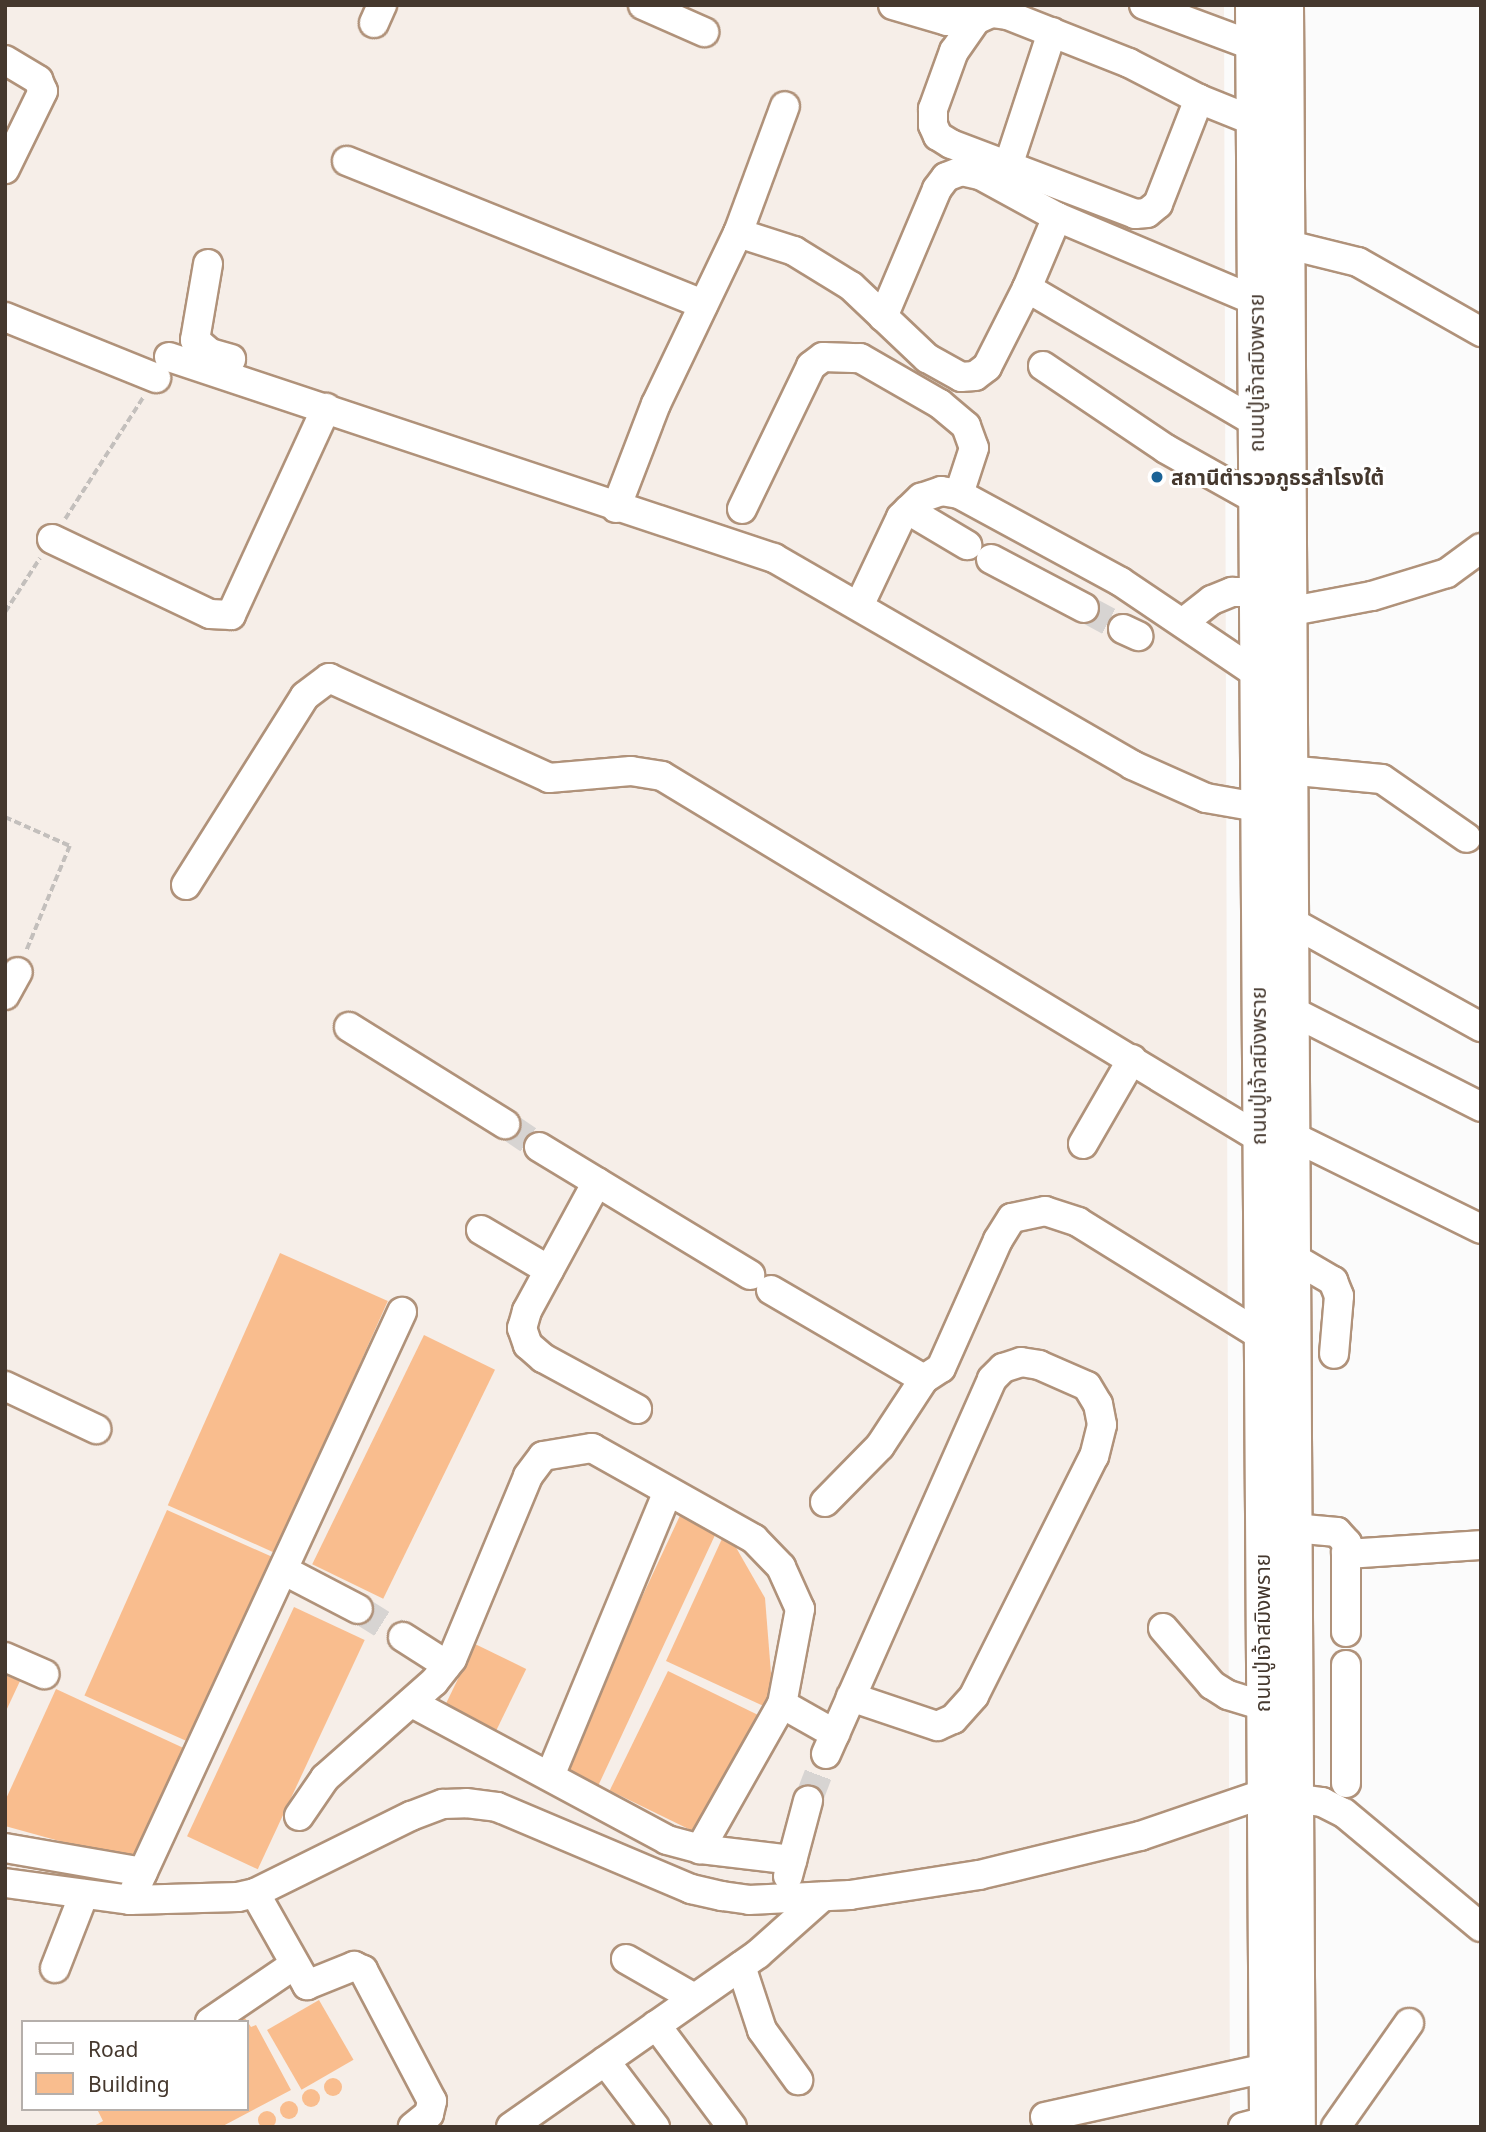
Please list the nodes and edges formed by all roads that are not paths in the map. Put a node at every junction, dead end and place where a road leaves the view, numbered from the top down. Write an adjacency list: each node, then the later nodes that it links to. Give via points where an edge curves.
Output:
1 (643, 5): 7 (street)
2 (893, 5): 3 (street, via 947,21 959,16)
3 (966, 5)
4 (1144, 5): 9 (street)
5 (1253, 5): 9 (main road, ถนนปู่เจ้าสมิงพราย)
6 (1285, 5): 19 (main road, ถนนปู่เจ้าสมิงพราย)
7 (704, 32)
8 (1052, 32): 11 (street, via 1164,78); 15 (street); 15 (street, via 1007,15 991,13 976,20 954,51 933,109 938,136)
9 (1254, 46): 13 (main road, ถนนปู่เจ้าสมิงพราย)
10 (5, 60): 16 (street, via 38,80 43,95)
11 (1199, 99): 13 (street); 15 (street, via 1158,204 1147,213 1135,214)
12 (785, 106): 18 (street)
13 (1254, 121): 22 (main road, ถนนปู่เจ้าสมิงพราย)
14 (347, 161): 23 (street)
15 (1008, 166)
16 (5, 169)
17 (1057, 217): 21 (street); 22 (street); 25 (street, via 981,175 961,171 946,177)
18 (738, 233): 23 (street); 25 (street, via 794,251 851,286)
19 (1285, 244): 26 (street, via 1358,262); 32 (main road, ถนนปู่เจ้าสมิงพราย)
20 (208, 264): 27 (street)
21 (1027, 288): 25 (street, via 988,367 975,376 961,377 927,358); 31 (street)
22 (1256, 301): 31 (main road, ถนนปู่เจ้าสมิงพราย)
23 (703, 304): 34 (street, via 656,404)
24 (5, 317): 27 (street)
25 (883, 317)
26 (1481, 332)
27 (177, 357): 28 (street, via 210,352); 30 (street)
28 (251, 365)
29 (1043, 366): 32 (street, via 1166,449)
30 (326, 408): 34 (street); 37 (street, via 231,615 210,614)
31 (1257, 423): 32 (main road, ถนนปู่เจ้าสมิงพราย)
32 (1266, 493): 39 (main road, ถนนปู่เจ้าสมิงพราย); 42 (main road, ถนนปู่เจ้าสมิงพราย)
33 (959, 494): 35 (street, via 974,448 966,426 940,404 860,358 823,356 811,366); 36 (street, via 941,491 921,498); 43 (street)
34 (616, 508): 40 (street, via 774,558)
35 (742, 509)
36 (908, 510): 40 (street); 41 (street)
37 (52, 539)
38 (1481, 548): 42 (street, via 1447,573 1372,596)
39 (1256, 592): 43 (street, via 1232,592 1212,600); 44 (main road, ถนนปู่เจ้าสมิงพราย)
40 (859, 606): 46 (street, via 1132,765 1206,798)
41 (1084, 608)
42 (1287, 612): 45 (main road, ถนนปู่เจ้าสมิงพราย)
43 (1185, 621): 44 (street)
44 (1256, 673): 46 (main road, ถนนปู่เจ้าสมิงพราย)
45 (1287, 770): 46 (main road, ถนนปู่เจ้าสมิงพราย); 47 (street, via 1382,779)
46 (1272, 808): 49 (main road, ถนนปู่เจ้าสมิงพราย); 56 (main road, ถนนปู่เจ้าสมิงพราย)
47 (1467, 838)
48 (186, 885): 53 (street, via 305,696 329,678 549,778 631,771 662,776)
49 (1288, 920): 50 (main road, ถนนปู่เจ้าสมิงพราย); 52 (street)
50 (1290, 1010): 54 (street); 56 (main road, ถนนปู่เจ้าสมิงพราย)
51 (349, 1027): 55 (street)
52 (1481, 1027)
53 (1132, 1059): 56 (street); 57 (street)
54 (1481, 1107)
55 (505, 1124)
56 (1274, 1136): 60 (street); 62 (main road, ถนนปู่เจ้าสมิงพราย); 65 (main road, ถนนปู่เจ้าสมิงพราย)
57 (1083, 1144)
58 (539, 1147): 59 (street)
59 (597, 1182): 63 (street); 67 (street)
60 (1481, 1229)
61 (481, 1230): 63 (street)
62 (1292, 1257): 66 (street, via 1333,1281 1339,1296); 73 (main road, ถนนปู่เจ้าสมิงพราย)
63 (549, 1270): 69 (street, via 522,1328 528,1345)
64 (402, 1312): 76 (street)
65 (1260, 1335): 67 (street, via 1078,1222 1045,1211 1027,1212 1012,1218 998,1240 942,1368); 88 (main road, ถนนปู่เจ้าสมิงพราย)
66 (1334, 1354)
67 (923, 1379): 72 (street, via 880,1446)
68 (5, 1386): 70 (street)
69 (637, 1409)
70 (96, 1429)
71 (668, 1491): 82 (street, via 592,1448 543,1457 528,1476); 87 (street, via 754,1539 791,1583 800,1609); 89 (street)
72 (825, 1502)
73 (1293, 1528): 75 (street, via 1337,1532 1347,1543); 91 (main road, ถนนปู่เจ้าสมิงพราย)
74 (1481, 1545): 75 (street)
75 (1346, 1554): 79 (street)
76 (285, 1571): 77 (street); 97 (street)
77 (358, 1608)
78 (1163, 1628): 88 (street, via 1212,1685)
79 (1346, 1632)
80 (403, 1637): 82 (street)
81 (5, 1657): 84 (street)
82 (447, 1665): 86 (street)
83 (1346, 1665): 90 (street)
84 (44, 1674)
85 (851, 1697): 85 (street, via 992,1378 1003,1367 1021,1362 1087,1386 1098,1404 1102,1425 1094,1456 974,1696 953,1719 937,1726); 87 (street, via 830,1744)
86 (412, 1703): 89 (street); 93 (street, via 325,1778)
87 (782, 1704): 95 (street)
88 (1263, 1706): 91 (main road, ถนนปู่เจ้าสมิงพราย)
89 (550, 1776): 95 (street, via 667,1840)
90 (1346, 1783)
91 (1279, 1797): 101 (street, via 979,1875); 104 (street, via 1322,1802 1363,1826); 114 (main road, ถนนปู่เจ้าสมิงพราย); 117 (main road, ถนนปู่เจ้าสมิงพราย)
92 (808, 1801): 96 (street)
93 (299, 1816)
94 (5, 1848): 97 (street)
95 (699, 1849): 96 (street)
96 (792, 1860): 102 (street)
97 (143, 1872): 103 (street)
98 (5, 1884): 100 (street)
99 (255, 1893): 102 (street, via 411,1816 443,1804 466,1803 497,1807 691,1889 749,1900); 103 (street, via 199,1900); 106 (street)
100 (84, 1894): 103 (street); 108 (street)
101 (822, 1897): 102 (street); 107 (street)
102 (782, 1899)
103 (130, 1900)
104 (1481, 1927)
105 (626, 1959): 109 (street)
106 (294, 1965): 110 (street); 118 (street, via 303,1981 313,1986 354,1966 363,1970 432,2101 429,2115)
107 (741, 1966): 109 (street); 115 (street, via 762,2030)
108 (55, 1968)
109 (694, 1998): 112 (street)
110 (213, 2020)
111 (1409, 2023): 122 (street)
112 (656, 2025): 113 (street); 121 (street)
113 (605, 2061): 119 (street); 120 (street)
114 (1266, 2068): 116 (street); 117 (main road, ถนนปู่เจ้าสมิงพราย)
115 (798, 2080)
116 (1045, 2117)
117 (1268, 2125)
118 (413, 2127)
119 (511, 2127)
120 (655, 2127)
121 (732, 2127)
122 (1336, 2127)

